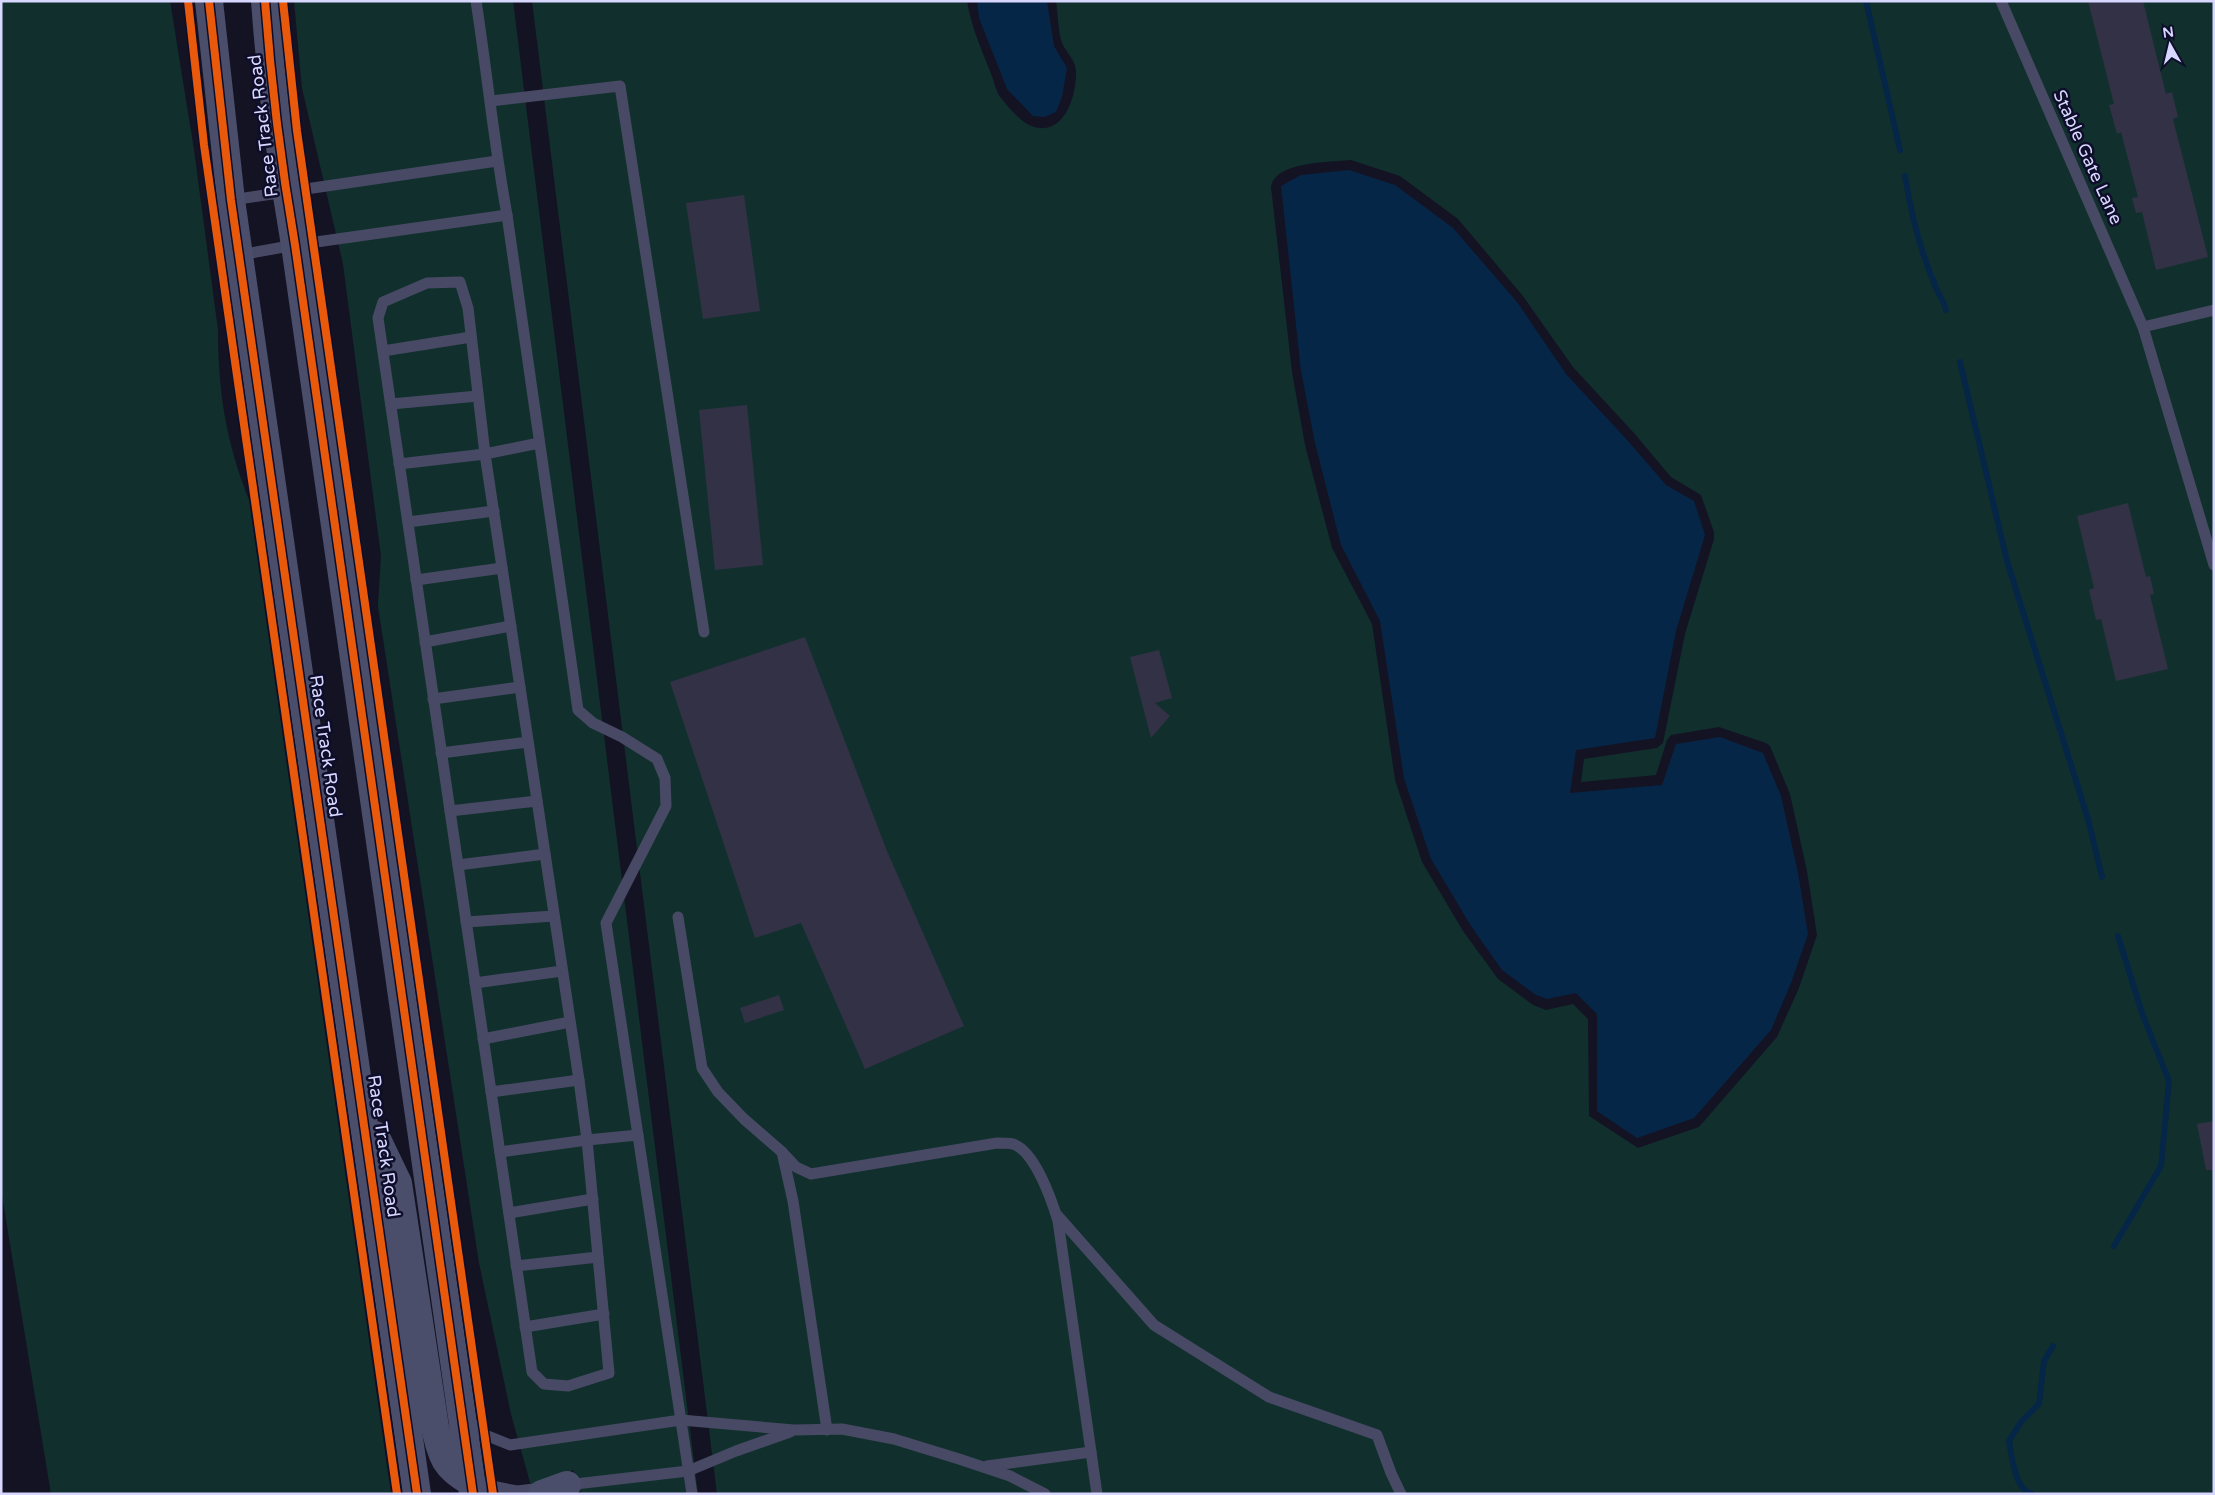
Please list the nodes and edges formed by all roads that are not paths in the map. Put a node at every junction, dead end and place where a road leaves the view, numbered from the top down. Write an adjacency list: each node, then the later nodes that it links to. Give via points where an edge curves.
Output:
1 (209, 1): 8 (main road, Race Track Road)
2 (265, 1): 7 (main road, Race Track Road)
3 (476, 1): 5 (lane)
4 (2001, 1): 13 (lane, Stable Gate Lane)
5 (491, 101): 6 (lane); 27 (lane, via 620,86)
6 (497, 161): 7 (lane); 9 (lane)
7 (286, 191): 8 (lane); 10 (main road, Race Track Road)
8 (231, 200): 11 (main road, Race Track Road)
9 (506, 215): 10 (lane); 18 (lane)
10 (295, 245): 11 (lane); 58 (main road, Race Track Road)
11 (240, 255): 46 (main road, Race Track Road)
12 (2214, 310): 13 (lane)
13 (2143, 327): 23 (lane, Stable Gate Lane)
14 (471, 337): 15 (lane); 15 (lane, via 468,308 460,282 427,284 383,302 378,318); 16 (lane)
15 (383, 351): 17 (lane)
16 (478, 396): 17 (lane); 19 (lane)
17 (390, 404): 20 (lane)
18 (539, 443): 19 (lane); 47 (lane, via 578,710 593,723 657,759 665,778 666,806 606,923)
19 (485, 454): 20 (lane); 21 (lane)
20 (399, 464): 22 (lane)
21 (494, 511): 22 (lane); 24 (lane)
22 (408, 522): 25 (lane)
23 (2214, 565)
24 (502, 568): 25 (lane); 26 (lane)
25 (416, 580): 28 (lane)
26 (511, 626): 28 (lane); 29 (lane)
27 (704, 632)
28 (425, 642): 30 (lane)
29 (520, 687): 30 (lane); 31 (lane)
30 (433, 699): 32 (lane)
31 (528, 742): 32 (lane); 33 (lane)
32 (442, 753): 34 (lane)
33 (537, 801): 34 (lane); 35 (lane)
34 (450, 811): 36 (lane)
35 (545, 854): 36 (lane); 37 (lane)
36 (458, 865): 39 (lane)
37 (554, 916): 39 (lane); 40 (lane)
38 (678, 917): 50 (lane, via 702,1068 718,1092)
39 (466, 922): 41 (lane)
40 (562, 971): 41 (lane); 42 (lane)
41 (475, 983): 43 (lane)
42 (570, 1022): 43 (lane); 44 (lane)
43 (483, 1039): 45 (lane)
44 (578, 1080): 45 (lane); 48 (lane)
45 (491, 1092): 49 (lane)
46 (364, 1111): 65 (main road, via 398,1183 441,1452 446,1463); 67 (main road, Race Track Road)
47 (638, 1135): 48 (lane); 59 (lane)
48 (587, 1140): 49 (lane); 51 (lane)
49 (500, 1152): 52 (lane)
50 (782, 1152): 53 (lane, via 796,1167 810,1174 997,1143 1014,1145 1026,1153 1034,1165); 61 (lane, via 793,1201)
51 (593, 1198): 52 (lane); 54 (lane)
52 (508, 1213): 55 (lane)
53 (1056, 1213): 62 (lane); 71 (lane, via 1154,1324 1269,1397 1378,1435)
54 (598, 1257): 55 (lane); 56 (lane)
55 (516, 1266): 57 (lane)
56 (604, 1314): 57 (lane); 57 (lane, via 609,1373 568,1386 544,1384 532,1372)
57 (525, 1327)
58 (462, 1413): 59 (lane, via 483,1434 510,1445); 65 (main road, Race Track Road)
59 (681, 1420): 60 (lane); 64 (lane)
60 (794, 1430): 61 (lane); 64 (lane)
61 (827, 1430): 63 (lane, via 842,1429 894,1439)
62 (1091, 1452): 63 (lane); 70 (lane)
63 (983, 1467): 69 (lane, via 1010,1476)
64 (688, 1471): 66 (lane); 68 (lane)
65 (472, 1488): 66 (lane)
66 (554, 1489)
67 (417, 1494)
68 (692, 1494)
69 (1045, 1494)
70 (1097, 1494)
71 (1401, 1494)

